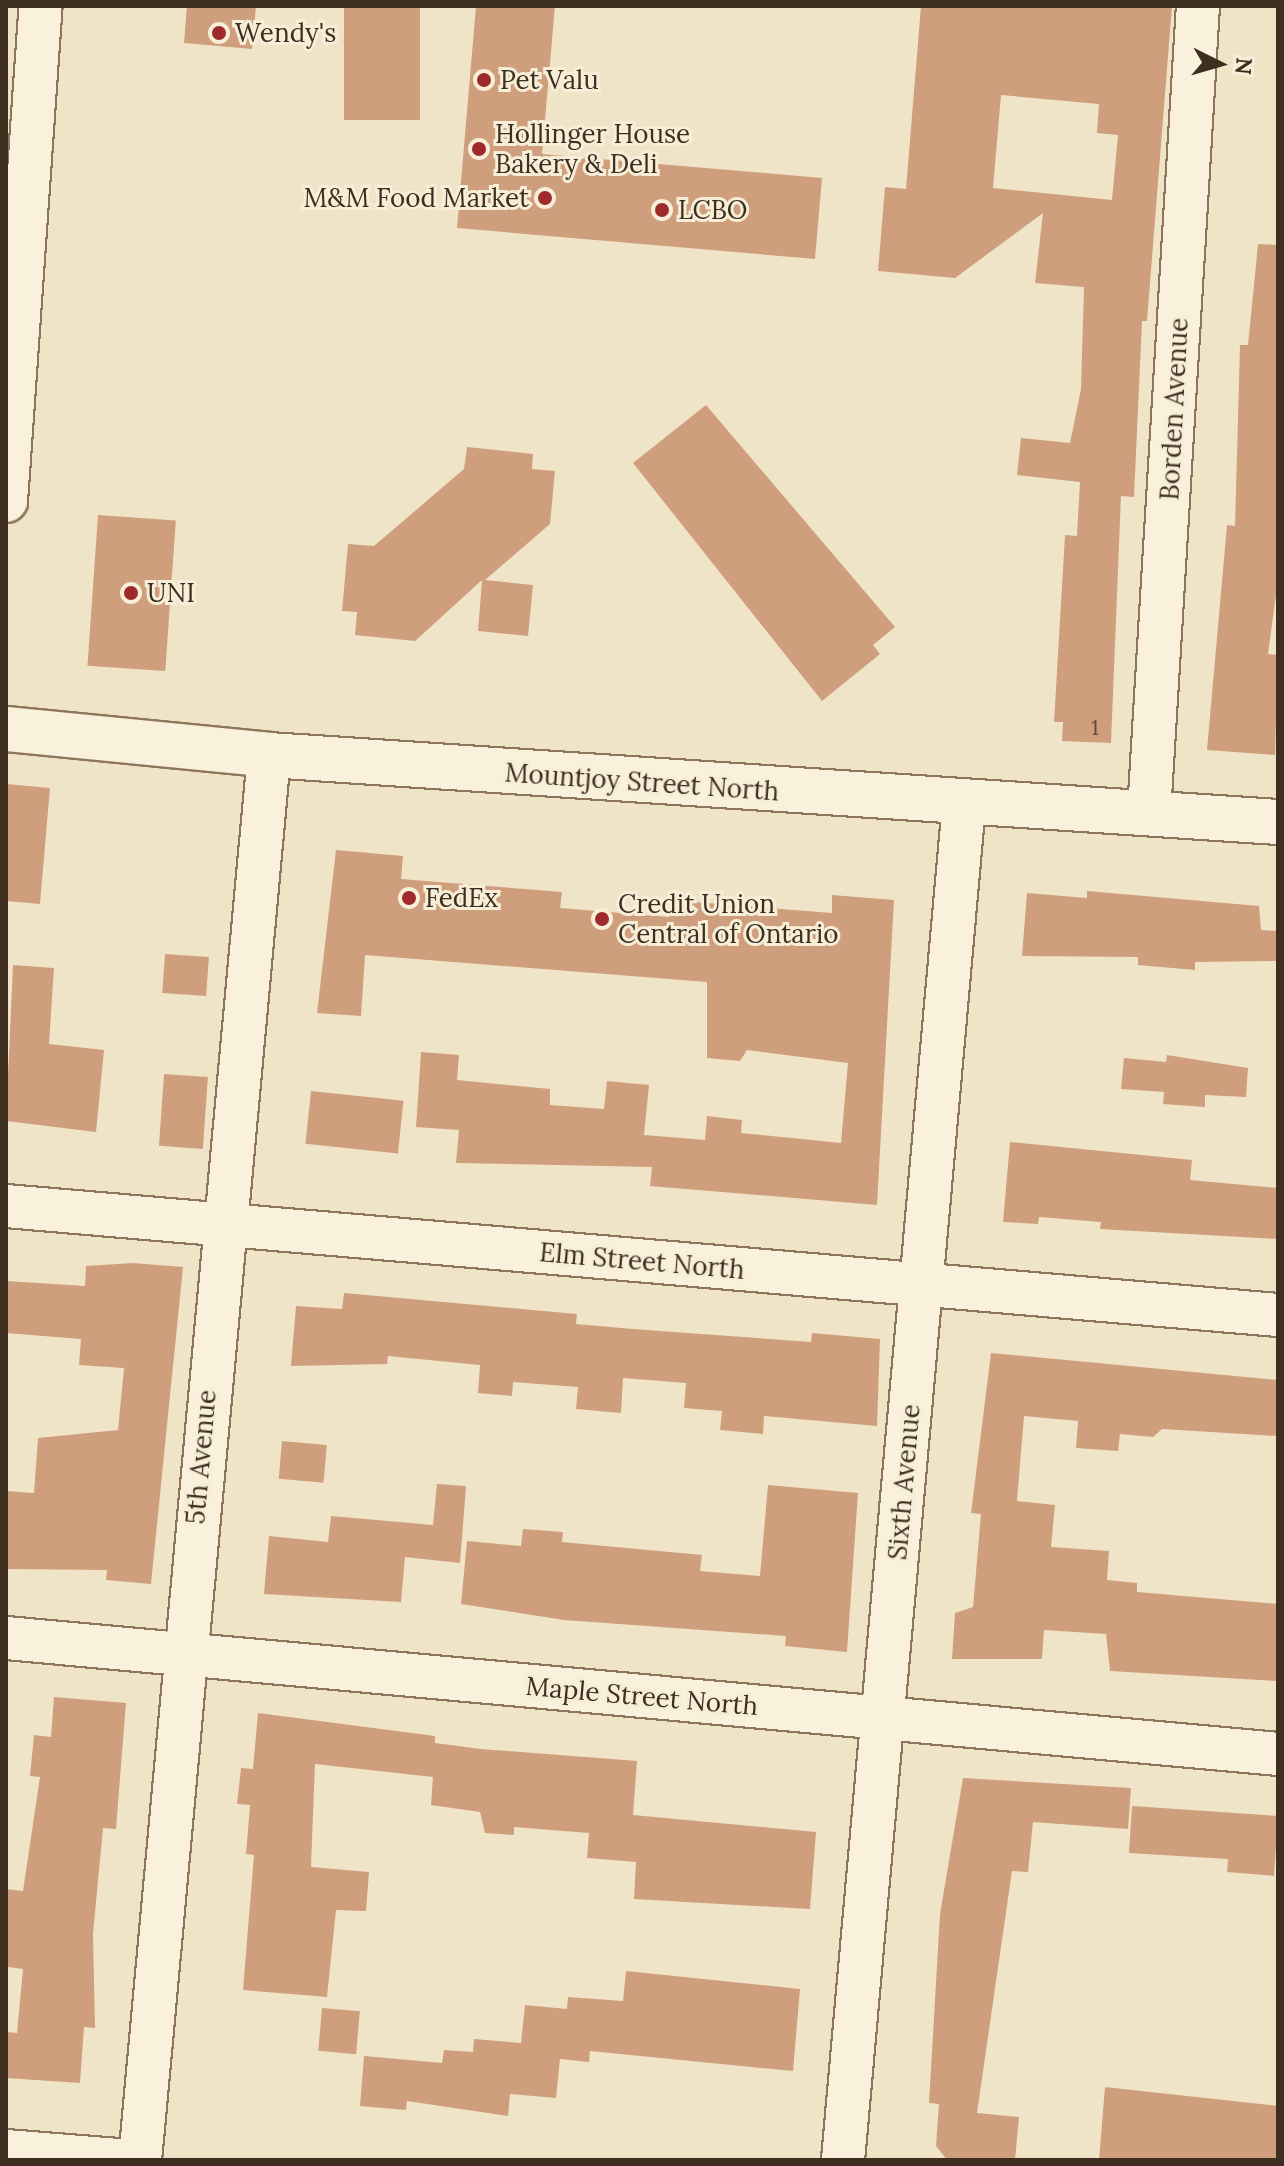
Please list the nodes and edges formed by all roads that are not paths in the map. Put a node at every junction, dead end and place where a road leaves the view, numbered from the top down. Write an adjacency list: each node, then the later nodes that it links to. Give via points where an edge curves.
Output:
1 (41, 6): 3 (street)
2 (1198, 6): 7 (street, Borden Avenue)
3 (6, 501)
4 (6, 729): 5 (street, Mountjoy Street North)
5 (269, 755): 6 (street, Mountjoy Street North); 10 (street, 5th Avenue)
6 (964, 805): 7 (street, Mountjoy Street North); 11 (street, Sixth Avenue)
7 (1149, 813): 8 (street, Mountjoy Street North)
8 (1278, 822)
9 (6, 1206): 10 (street, Elm Street North)
10 (222, 1225): 11 (street, Elm Street North); 14 (street, 5th Avenue)
11 (922, 1284): 12 (street, Elm Street North); 15 (street, Sixth Avenue)
12 (1278, 1315)
13 (6, 1638): 14 (street, Maple Street North)
14 (184, 1654): 15 (street, Maple Street North); 19 (street, 5th Avenue)
15 (883, 1718): 16 (street, Maple Street North); 20 (street, Sixth Avenue)
16 (1278, 1754)
17 (6, 2151): 18 (street)
18 (119, 2160)
19 (140, 2160)
20 (843, 2160)

